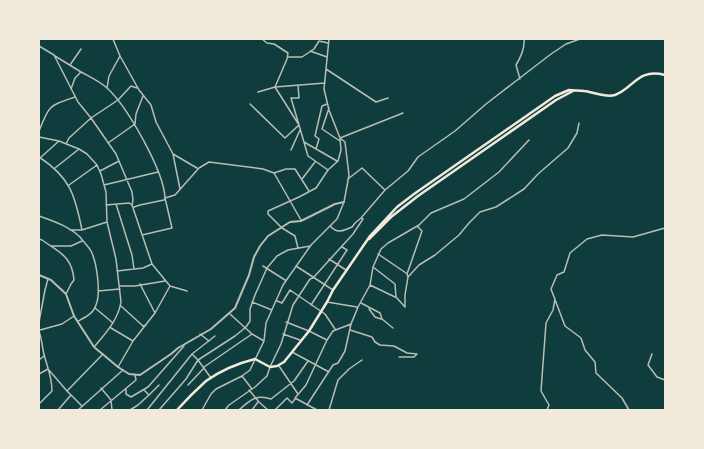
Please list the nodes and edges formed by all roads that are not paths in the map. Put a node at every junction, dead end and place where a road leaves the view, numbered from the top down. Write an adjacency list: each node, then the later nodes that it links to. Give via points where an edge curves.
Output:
1 (113, 39): 11 (street)
2 (262, 39): 12 (street, via 288,53)
3 (329, 39): 6 (street)
4 (524, 39): 18 (street, via 524,47 516,65)
5 (580, 39): 18 (street, via 551,54)
6 (329, 43): 9 (street, via 320,40); 13 (street)
7 (39, 46): 10 (street)
8 (81, 50): 14 (street)
9 (310, 51): 12 (street, via 302,57); 13 (street)
10 (54, 55): 14 (street); 23 (street)
11 (120, 56): 22 (street, via 109,76); 24 (street)
12 (288, 57): 21 (street)
13 (327, 57): 15 (street)
14 (70, 65): 16 (street)
15 (326, 69): 19 (street); 28 (street, via 376,102)
16 (80, 72): 22 (street); 23 (street)
17 (665, 75): 104 (main road, via 651,74 641,77 612,95 605,96 581,90 573,91 556,100 391,217 372,236)
18 (520, 79): 69 (street, via 486,104 455,132 418,157 408,171)
19 (325, 82): 20 (street); 31 (street)
20 (298, 85): 21 (street); 37 (street, via 299,98 291,98)
21 (275, 87): 25 (street); 37 (street)
22 (107, 88): 29 (street)
23 (71, 89): 27 (street)
24 (139, 90): 26 (street); 29 (street, via 131,86)
25 (258, 92)
26 (143, 95): 36 (street); 51 (street, via 151,105 156,122)
27 (75, 97): 34 (street); 39 (street, via 50,107)
28 (388, 98)
29 (118, 100): 34 (street); 36 (street)
30 (250, 104): 37 (street, via 285,138)
31 (328, 104): 32 (street); 49 (street, via 322,106 315,136 319,139)
32 (329, 108): 41 (street); 44 (street, via 322,129)
33 (403, 113): 41 (street)
34 (91, 118): 46 (street); 47 (street)
35 (579, 123): 108 (street, via 577,133 568,148 524,189 496,206 480,212 460,235 419,265)
36 (135, 124): 46 (street); 61 (street)
37 (299, 125): 38 (street)
38 (300, 129): 45 (street); 50 (street)
39 (39, 131)
40 (39, 137): 43 (street)
41 (340, 138): 44 (street); 65 (street, via 345,142)
42 (529, 140): 83 (street, via 489,180 464,199 430,214)
43 (59, 141): 47 (street); 52 (street)
44 (340, 141): 54 (street)
45 (304, 142): 49 (street); 55 (street, via 308,156)
46 (108, 143): 53 (street)
47 (66, 144): 48 (street)
48 (79, 149): 56 (street); 57 (street)
49 (316, 149): 54 (street)
50 (291, 150)
51 (173, 154): 58 (street); 68 (street)
52 (40, 158): 57 (street)
53 (119, 161): 60 (street); 64 (street)
54 (338, 161): 59 (street)
55 (316, 162): 59 (street); 63 (street)
56 (97, 165): 60 (street); 67 (street)
57 (55, 168): 67 (street)
58 (198, 168): 62 (street, via 208,162 263,169); 68 (street)
59 (328, 170): 70 (street, via 316,188)
60 (100, 171): 66 (street)
61 (158, 172): 64 (street); 71 (street)
62 (274, 174): 63 (street, via 286,169 295,169); 72 (street)
63 (302, 179): 70 (street)
64 (128, 180): 66 (street); 76 (street)
65 (348, 180): 69 (street, via 362,168); 73 (street)
66 (103, 185): 75 (street)
67 (69, 186): 87 (street)
68 (180, 189): 71 (street)
69 (385, 190): 79 (street)
70 (310, 192): 72 (street)
71 (165, 198): 77 (street); 88 (street, via 172,228)
72 (289, 201): 80 (street); 84 (street, via 267,212)
73 (344, 202): 80 (street); 82 (street, via 337,219)
74 (116, 204): 75 (street); 76 (street); 103 (street)
75 (106, 205): 81 (street)
76 (132, 205): 77 (street)
77 (134, 207): 88 (street)
78 (39, 216): 86 (street)
79 (361, 218): 82 (street, via 352,228 341,231); 93 (street, via 363,219 353,234)
80 (301, 221): 84 (street, via 290,222)
81 (107, 222): 87 (street); 105 (street)
82 (330, 226): 91 (street)
83 (417, 226): 95 (street, via 388,243); 106 (street, via 422,231)
84 (282, 228): 94 (street, via 294,236); 141 (street, via 268,236 260,246 235,308)
85 (665, 228): 127 (street, via 633,237 602,235 587,239 570,253 564,272 557,275 551,289)
86 (70, 230): 87 (street); 90 (street)
87 (82, 230)
88 (142, 235): 97 (street)
89 (39, 239): 92 (street)
90 (82, 241): 92 (street, via 71,246); 120 (street, via 91,251)
91 (311, 245): 94 (street); 100 (street)
92 (52, 246): 122 (street, via 66,257 73,273 74,280)
93 (342, 246): 96 (street); 98 (street, via 347,250)
94 (298, 248): 102 (street, via 277,256)
95 (378, 254): 101 (street); 106 (street)
96 (329, 260): 98 (street); 109 (street)
97 (152, 264): 103 (street); 112 (street)
98 (337, 265): 104 (street); 114 (street)
99 (263, 266): 102 (street)
100 (296, 266): 109 (street); 111 (street)
101 (373, 267): 115 (street); 124 (street, via 395,284)
102 (267, 268): 111 (street); 129 (street)
103 (134, 269): 105 (street)
104 (346, 270): 119 (main road)
105 (117, 271): 116 (street)
106 (407, 274): 108 (street)
107 (39, 275): 110 (street)
108 (408, 277): 124 (street, via 405,307)
109 (312, 278): 114 (street); 123 (street)
110 (48, 279): 122 (street); 126 (street)
111 (286, 280): 128 (street)
112 (165, 281): 113 (street); 117 (street)
113 (140, 284): 116 (street); 140 (street)
114 (324, 285): 119 (street); 132 (street)
115 (370, 285): 124 (street); 131 (street)
116 (119, 286): 118 (street)
117 (170, 286): 121 (street); 140 (street)
118 (120, 289): 120 (street); 133 (street)
119 (333, 290): 130 (main road)
120 (98, 291): 136 (street)
121 (188, 291)
122 (66, 294): 142 (street)
123 (298, 296): 128 (street, via 290,290 282,303); 132 (street); 146 (street)
124 (396, 297)
125 (39, 298): 126 (street)
126 (43, 299): 137 (street)
127 (555, 299): 229 (street, via 546,323 541,391 549,405); 230 (street, via 565,326 580,338 585,350 595,362 596,373 622,398)
128 (276, 300): 138 (street)
129 (252, 302): 138 (street); 151 (street, via 250,321)
130 (327, 302): 134 (street); 139 (main road)
131 (361, 303): 134 (street); 135 (street)
132 (311, 305): 139 (street)
133 (120, 306): 147 (street); 149 (street, via 143,326)
134 (358, 307): 148 (street)
135 (368, 307): 143 (street, via 375,317); 143 (street, via 380,313)
136 (95, 308): 144 (street, via 90,315); 147 (street)
137 (40, 310): 145 (street)
138 (272, 310): 167 (street, via 266,323)
139 (321, 311): 154 (street); 156 (main road)
140 (155, 313): 149 (street)
141 (230, 314): 151 (street); 157 (street)
142 (74, 316): 144 (street); 153 (street, via 62,324)
143 (382, 319): 152 (street)
144 (78, 321): 169 (street)
145 (39, 322)
146 (286, 322): 156 (street); 159 (street)
147 (113, 323): 150 (street)
148 (351, 324): 154 (street); 155 (street)
149 (146, 325): 165 (street)
150 (111, 328): 165 (street); 169 (street)
151 (245, 328): 158 (street); 178 (street)
152 (393, 328)
153 (39, 330): 164 (street)
154 (336, 330): 162 (street)
155 (350, 330): 175 (street, via 372,337 380,345 394,346 407,353 417,354 414,357); 188 (street, via 345,351)
156 (309, 331): 161 (main road); 162 (street)
157 (200, 334): 166 (street); 168 (street)
158 (252, 334): 167 (street); 185 (street)
159 (284, 334): 161 (street); 184 (street)
160 (215, 336): 166 (street)
161 (300, 340): 170 (main road)
162 (327, 340): 182 (street)
163 (39, 341): 164 (street)
164 (42, 341): 174 (street)
165 (133, 341): 183 (street)
166 (209, 341): 172 (street)
167 (264, 341): 176 (street)
168 (184, 344): 190 (street, via 149,370); 201 (street)
169 (94, 347): 171 (street)
170 (292, 352): 180 (street); 181 (main road)
171 (103, 354): 183 (street); 200 (street)
172 (192, 354): 178 (street); 218 (street)
173 (652, 354): 193 (street, via 648,365 657,377)
174 (44, 355): 177 (street); 186 (street)
175 (399, 357)
176 (255, 358): 184 (main road); 191 (street, via 250,370); 192 (main road)
177 (39, 360)
178 (198, 360): 185 (street); 219 (street, via 186,379)
179 (362, 360): 228 (street, via 338,380)
180 (308, 361): 182 (street); 194 (street)
181 (279, 365): 184 (main road); 194 (street)
182 (315, 365): 188 (street); 203 (street, via 306,385)
183 (118, 367): 187 (street)
184 (270, 367): 198 (street, via 267,376)
185 (204, 368): 192 (street); 196 (street)
186 (48, 369): 189 (street); 200 (street); 210 (street, via 52,391)
187 (123, 370): 190 (street); 197 (street)
188 (329, 372): 211 (street)
189 (39, 374)
190 (135, 375): 199 (street, via 136,380)
191 (242, 376): 198 (street); 221 (street, via 216,389)
192 (211, 378): 220 (main road)
193 (665, 380)
194 (291, 383): 203 (street); 206 (street, via 271,399 263,396)
195 (158, 385): 205 (street)
196 (188, 385)
197 (102, 388): 208 (street); 212 (street)
198 (252, 388): 202 (street)
199 (126, 389): 201 (street, via 126,394 131,397); 208 (street)
200 (67, 390): 204 (street)
201 (144, 390): 205 (street)
202 (249, 390): 206 (street); 222 (street)
203 (298, 394): 207 (street)
204 (72, 395): 212 (street); 213 (street)
205 (149, 395): 217 (street)
206 (256, 398): 209 (street); 223 (street)
207 (295, 398): 211 (street); 226 (street, via 292,403 287,398)
208 (111, 400): 215 (street); 216 (street)
209 (258, 402): 224 (street); 225 (street)
210 (39, 404)
211 (307, 405): 227 (street)
212 (82, 406): 214 (street)
213 (58, 410)
214 (78, 410)
215 (100, 410)
216 (112, 410)
217 (130, 410)
218 (147, 410)
219 (159, 410)
220 (177, 410)
221 (202, 410)
222 (225, 410)
223 (239, 410)
224 (252, 410)
225 (268, 410)
226 (275, 410)
227 (317, 410)
228 (329, 410)
229 (547, 410)
230 (629, 410)

